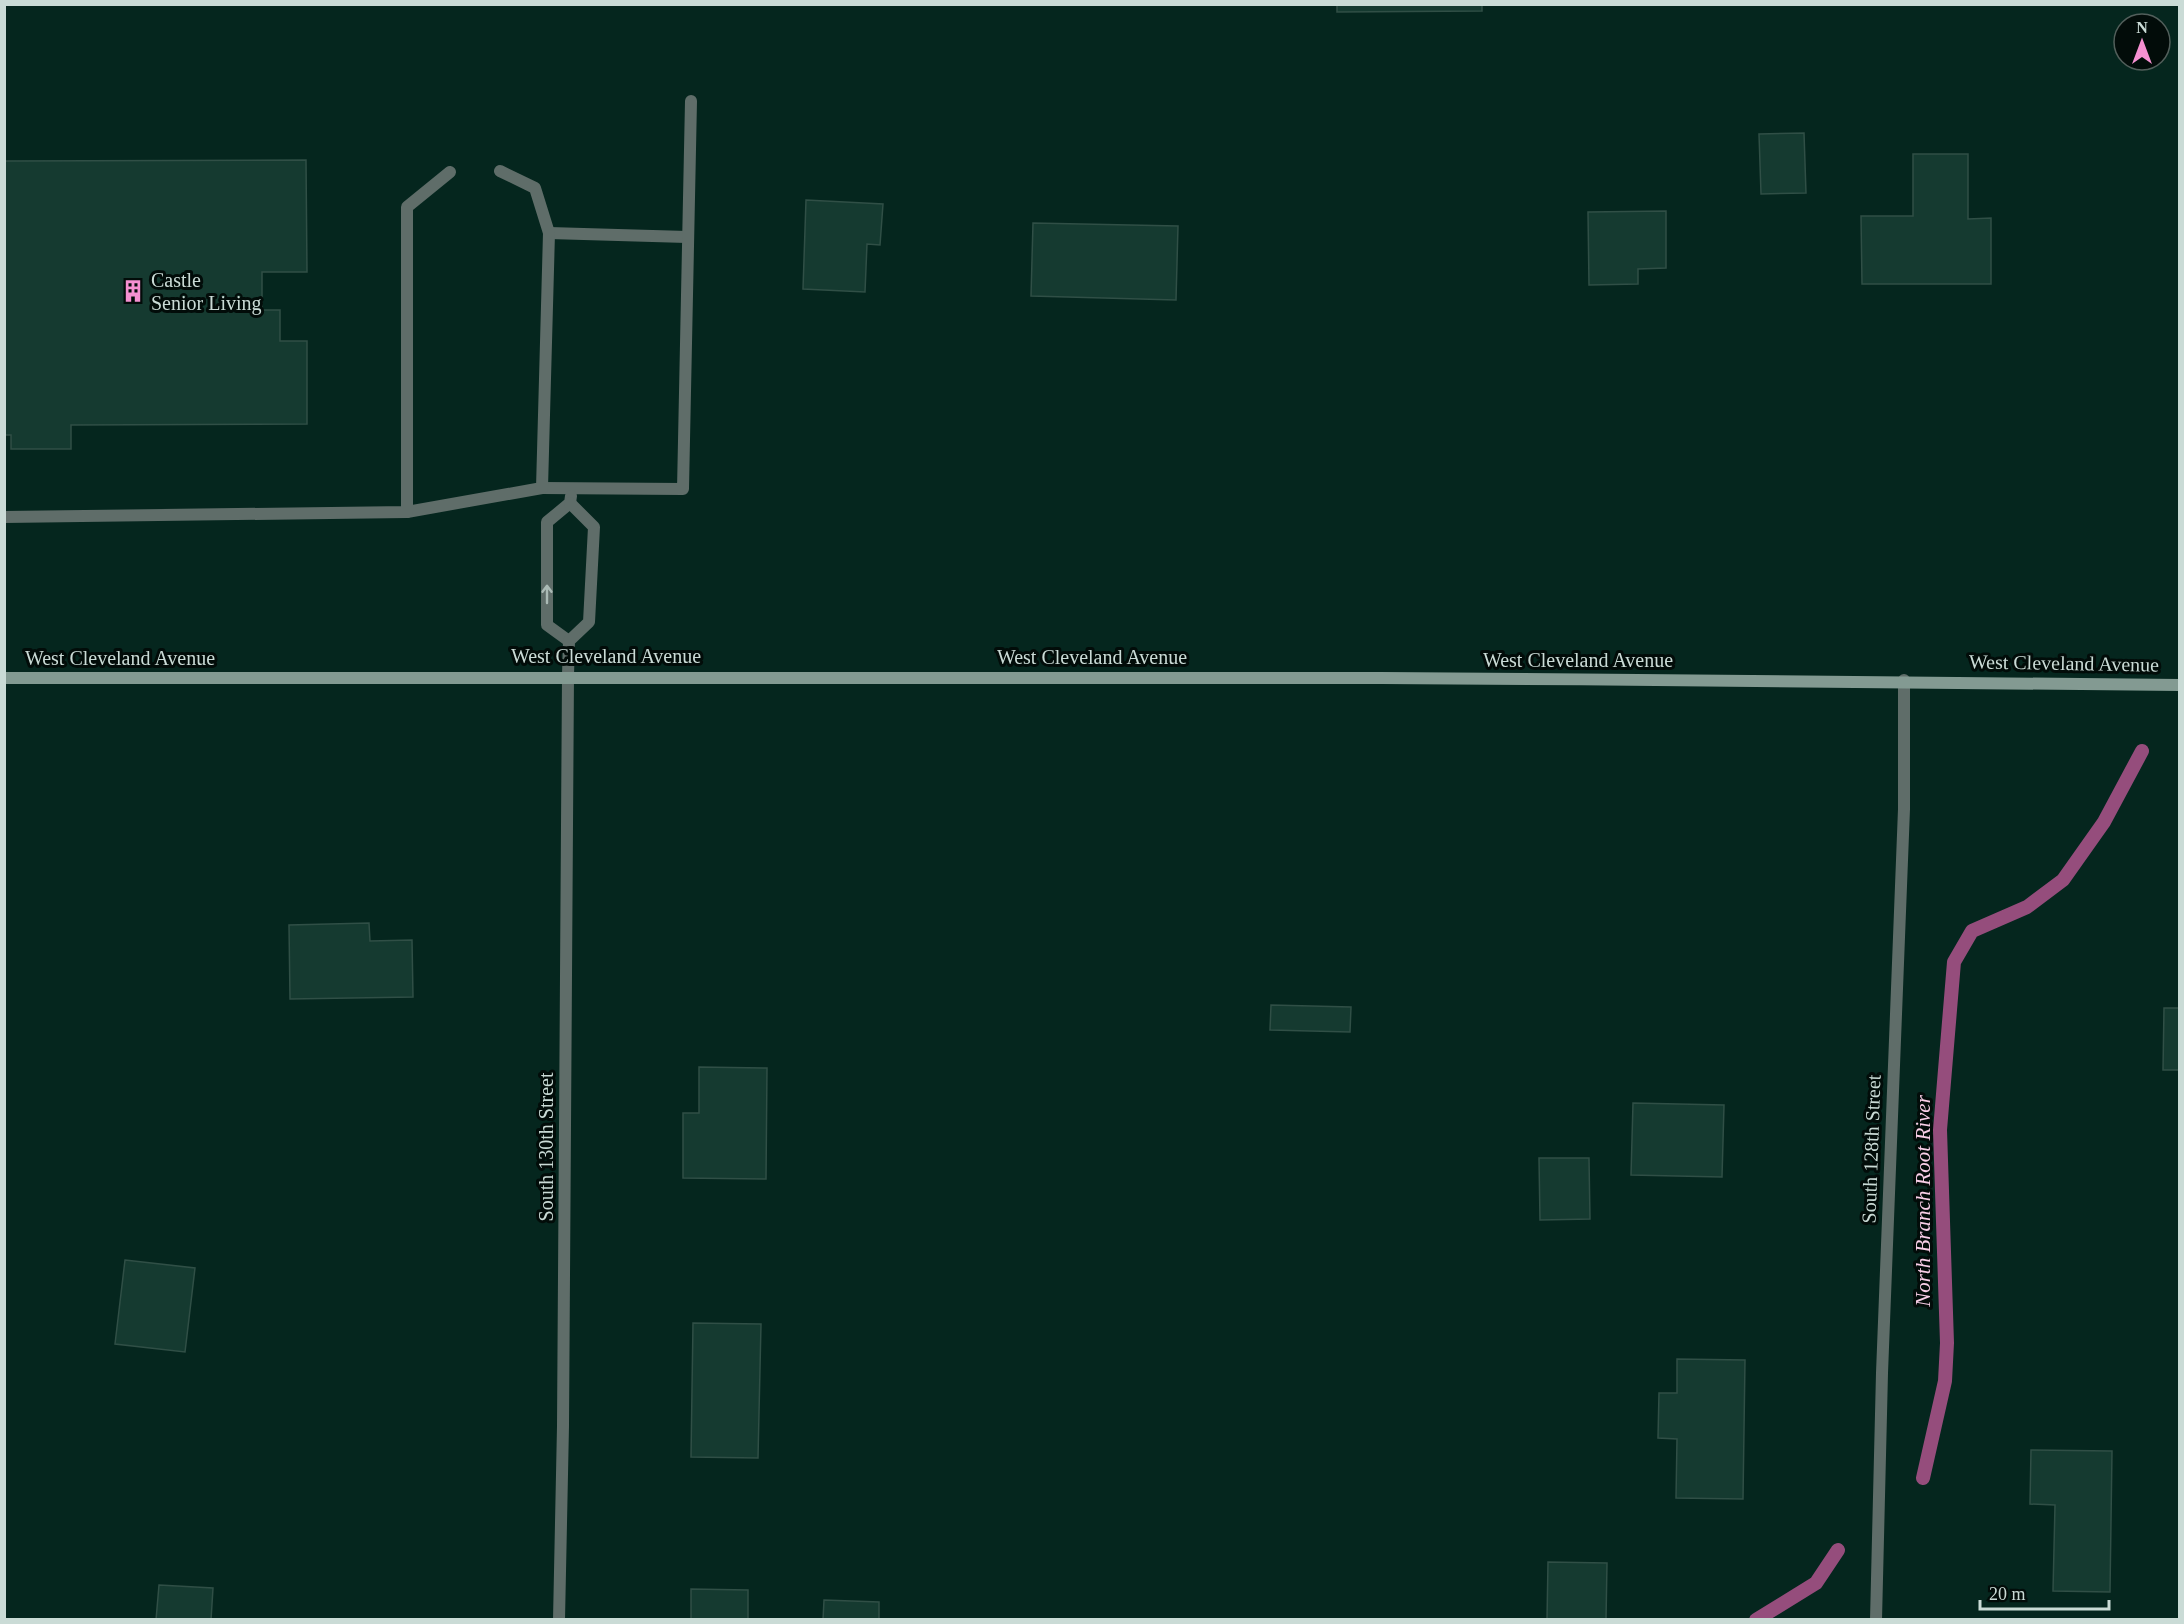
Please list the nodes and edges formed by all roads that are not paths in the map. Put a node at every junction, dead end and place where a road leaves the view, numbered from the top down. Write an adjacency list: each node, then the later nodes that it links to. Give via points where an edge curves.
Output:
1 (691, 101): 5 (street)
2 (500, 171): 4 (street, via 535,188)
3 (450, 172): 9 (street, via 407,207)
4 (549, 233): 5 (street); 6 (street)
5 (687, 237): 7 (street, via 683,489)
6 (542, 488): 7 (street); 9 (street)
7 (572, 489): 8 (street)
8 (570, 503): 11 (street, via 594,526 589,622); 11 (street, one-way to 8, via 547,625 547,522)
9 (407, 512): 10 (street)
10 (4, 517)
11 (569, 641): 12 (street, South 130th Street)
12 (568, 675): 13 (main road, West Cleveland Avenue); 14 (main road, West Cleveland Avenue); 16 (street, South 130th Street)
13 (4, 678)
14 (1904, 680): 15 (main road, West Cleveland Avenue); 17 (street, South 128th Street, via 1904,809)
15 (2180, 685)
16 (559, 1620)
17 (1876, 1620)

